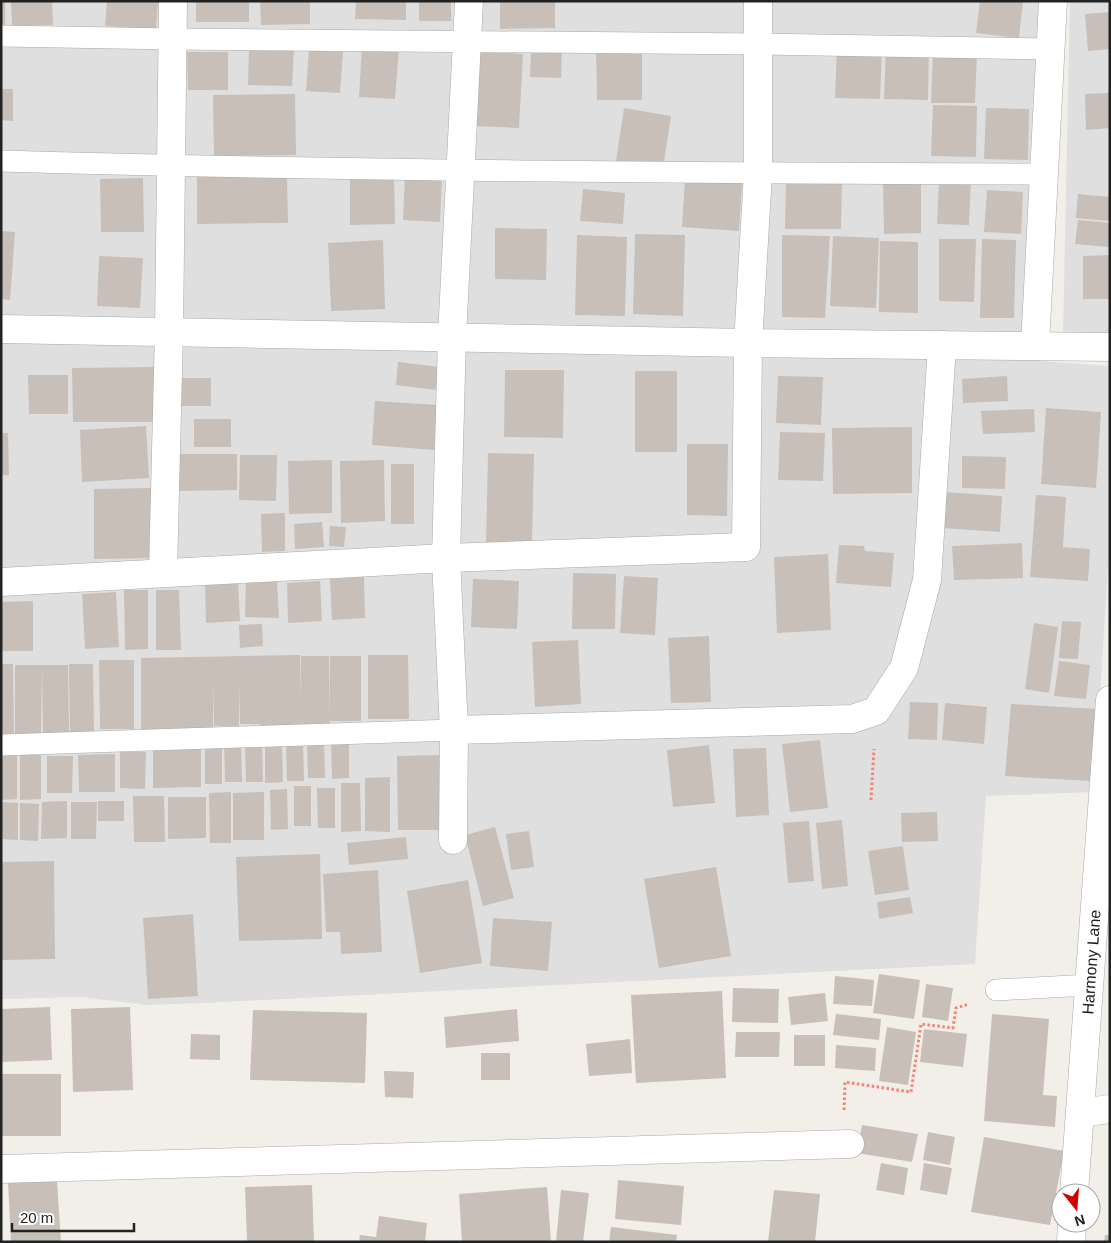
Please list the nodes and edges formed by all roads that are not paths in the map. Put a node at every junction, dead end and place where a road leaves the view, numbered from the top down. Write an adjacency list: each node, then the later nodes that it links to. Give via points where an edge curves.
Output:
1 (173, 1): 6 (street)
2 (469, 1): 7 (street)
3 (758, 1): 8 (street)
4 (1053, 1): 9 (street)
5 (1, 36): 6 (lane)
6 (173, 39): 7 (lane); 11 (street)
7 (466, 41): 8 (lane); 12 (street)
8 (758, 44): 9 (lane); 13 (street)
9 (1051, 49): 14 (street)
10 (1, 162): 11 (lane)
11 (171, 166): 12 (lane); 16 (street)
12 (460, 170): 13 (lane); 17 (street)
13 (758, 173): 14 (lane); 18 (street)
14 (1046, 174): 20 (street)
15 (1, 329): 16 (street)
16 (169, 332): 17 (street); 23 (street)
17 (452, 337): 18 (street); 22 (street)
18 (748, 343): 19 (street); 22 (street, via 746,547)
19 (942, 346): 20 (street); 26 (street, via 927,580 904,668 876,711 852,719)
20 (1035, 346): 21 (street)
21 (1110, 347)
22 (446, 558): 23 (street); 26 (street)
23 (163, 572): 24 (street)
24 (1, 582)
25 (1110, 700): 28 (street, Harmony Lane)
26 (454, 730): 27 (lane); 29 (street)
27 (1, 745)
28 (1108, 757): 30 (street, Harmony Lane)
29 (453, 840)
30 (1089, 985): 31 (lane); 33 (street, Harmony Lane)
31 (996, 990)
32 (1110, 1109): 33 (street)
33 (1080, 1113): 36 (street, Harmony Lane)
34 (847, 1144): 35 (street)
35 (1, 1169)
36 (1075, 1183)

